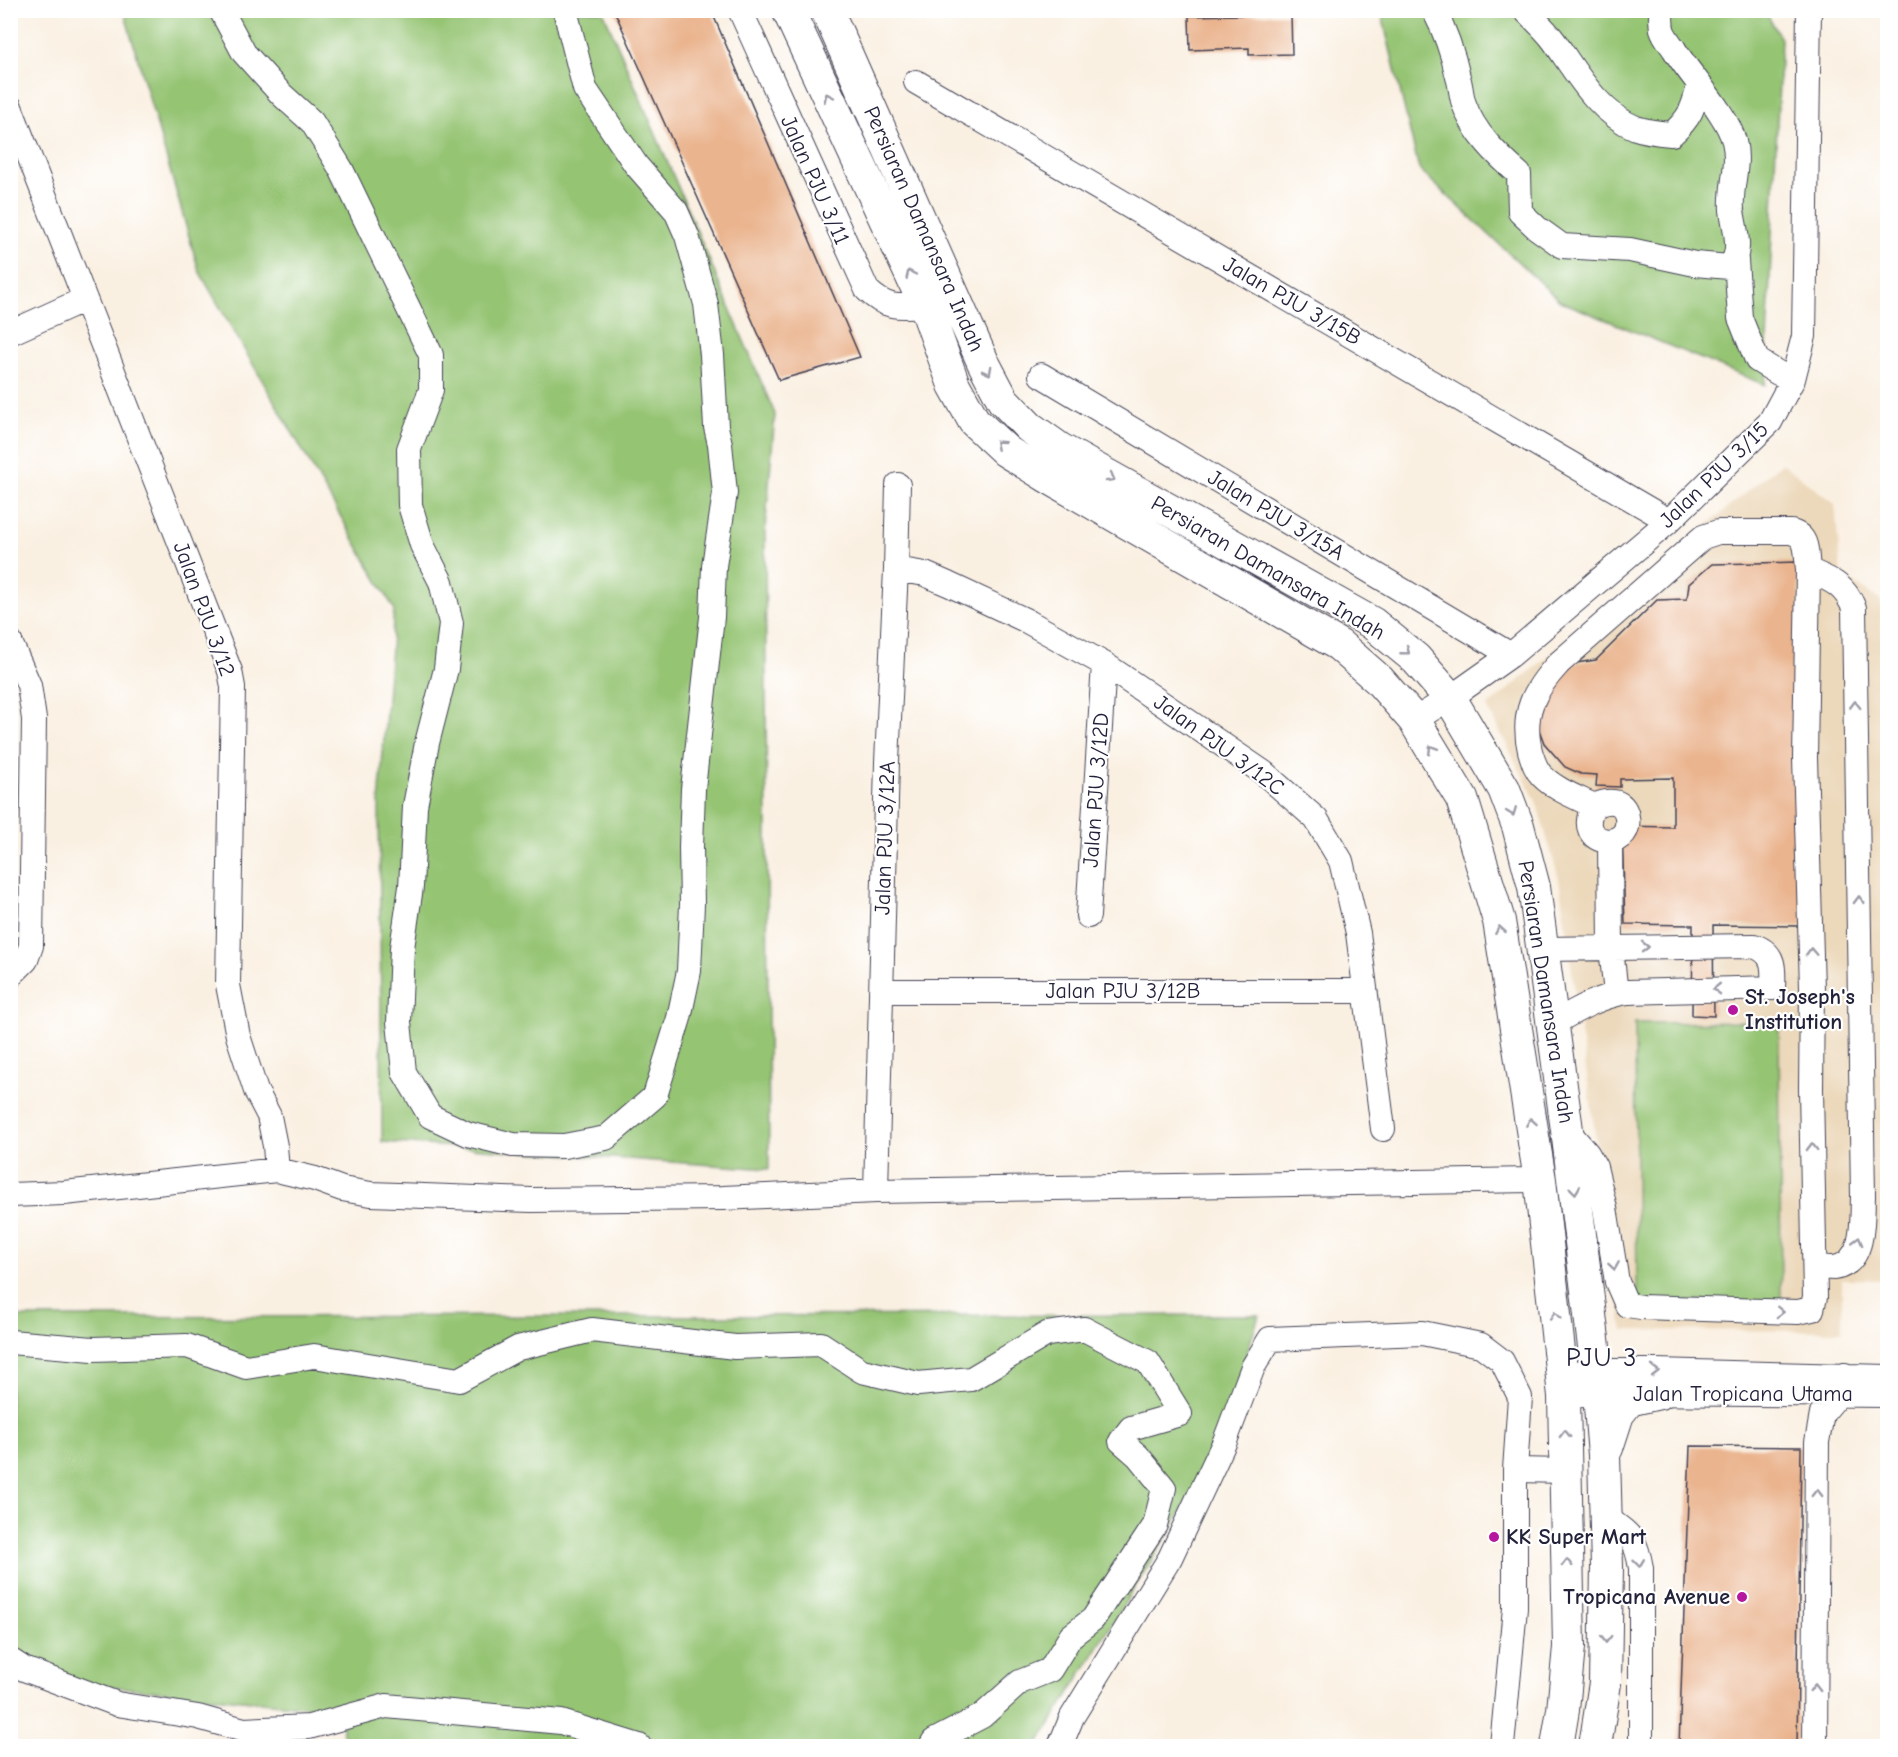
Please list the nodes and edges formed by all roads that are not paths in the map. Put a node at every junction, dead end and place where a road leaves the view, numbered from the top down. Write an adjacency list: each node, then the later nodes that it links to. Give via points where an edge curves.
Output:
1 (221, 10): 2 (street, via 244,53 312,122 335,159 431,355 431,390 409,449 410,504 422,545 441,582 451,623 446,669 416,806 402,948 399,1022 404,1072 430,1116 468,1134 513,1145 564,1146 606,1138 655,1096 679,1018 689,971 693,789 714,566 725,493 706,304 687,236 676,211 636,165 585,89)
2 (565, 10)
3 (740, 10): 16 (street, Jalan PJU 3/11, via 867,290 879,302 892,306)
4 (788, 10): 16 (main road, Persiaran Damansara Indah, one-way to 4)
5 (827, 10): 27 (main road, Persiaran Damansara Indah, one-way to 27, via 1003,400 1029,427 1060,449 1372,623 1416,659)
6 (1434, 10): 14 (street, via 1443,27 1464,104 1475,127 1519,174 1520,212 1536,228 1562,246 1630,250 1703,265 1730,267)
7 (1525, 10): 11 (street, via 1608,111 1635,128 1672,134 1693,111)
8 (1661, 10): 11 (street, via 1662,30)
9 (1809, 10): 19 (street, Jalan PJU 3/15, via 1804,336)
10 (916, 82): 21 (street, Jalan PJU 3/15B)
11 (1699, 86): 14 (street, via 1734,140 1737,166 1732,210)
12 (10, 106): 13 (street, Jalan PJU 3/12)
13 (20, 157): 15 (street, Jalan PJU 3/12)
14 (1736, 260): 19 (street, via 1740,318 1757,360)
15 (85, 299): 17 (street); 43 (street, Jalan PJU 3/12, via 230,671 228,986 238,1036 256,1091 269,1116)
16 (925, 305): 28 (main road, Persiaran Damansara Indah, one-way to 16, via 1379,680 1339,645 1006,451 974,421 954,385)
17 (10, 333)
18 (1041, 375): 25 (street, Jalan PJU 3/15A)
19 (1793, 379): 21 (street, Jalan PJU 3/15, via 1770,422)
20 (898, 485): 22 (street, Jalan PJU 3/12A)
21 (1669, 521): 25 (street, Jalan PJU 3/15)
22 (896, 569): 26 (street, Jalan PJU 3/12C, via 925,574 948,584 1025,620); 37 (street, Jalan PJU 3/12A)
23 (1808, 570): 29 (street, via 1805,542 1798,533 1718,532 1703,537 1543,680 1527,721 1533,763 1541,775 1564,792); 36 (street, one-way to 23, via 1805,758); 47 (street, one-way to 23, via 1834,1268 1849,1261 1860,1243 1863,1196 1854,608 1848,594 1834,581)
24 (10, 642): 34 (street, via 29,685 34,719 30,946 26,960)
25 (1511, 655): 27 (street, Jalan PJU 3/15)
26 (1104, 664): 31 (street, Jalan PJU 3/12D); 38 (street, Jalan PJU 3/12C, via 1264,773 1316,819 1341,861 1358,933)
27 (1450, 698): 28 (street, Jalan PJU 3/15); 33 (main road, Persiaran Damansara Indah, one-way to 33, via 1504,789 1518,826 1534,887)
28 (1414, 720): 44 (main road, Persiaran Damansara Indah, one-way to 28, via 1499,921 1462,799)
29 (1594, 806): 30 (street, via 1587,817 1589,830 1598,839); 30 (street, via 1606,800 1618,803 1627,813 1628,825 1622,836)
30 (1610, 842): 32 (street)
31 (1088, 916)
32 (1611, 948): 33 (street); 35 (street, one-way to 35, via 1754,946 1769,955); 39 (street)
33 (1543, 949): 40 (main road, Persiaran Damansara Indah)
34 (10, 976)
35 (1773, 988): 36 (street); 39 (street, one-way to 39)
36 (1812, 988): 47 (street, one-way to 36)
37 (881, 991): 38 (street, Jalan PJU 3/12B); 45 (street, Jalan PJU 3/12A)
38 (1365, 991): 41 (street, Jalan PJU 3/12C)
39 (1616, 994): 40 (street)
40 (1554, 1023): 42 (main road, Persiaran Damansara Indah)
41 (1383, 1129)
42 (1568, 1130): 47 (street, one-way to 47, via 1595,1167 1617,1282 1627,1305 1798,1312 1812,1309); 50 (main road, Persiaran Damansara Indah, one-way to 50)
43 (277, 1170): 45 (street, via 371,1194 531,1200 723,1198); 46 (street, via 64,1193)
44 (1540, 1180): 45 (street); 51 (main road, Persiaran Damansara Indah, one-way to 44)
45 (876, 1191)
46 (10, 1195)
47 (1815, 1266)
48 (10, 1342): 63 (street, via 93,1349 187,1346 246,1367 314,1356 459,1380 518,1348 591,1330 735,1347 821,1344 862,1371 918,1384 971,1379 1047,1334 1084,1329 1148,1362 1180,1414 1131,1428 1121,1441 1164,1488 1155,1525 1093,1619 1071,1636 1050,1670 1020,1682 982,1716)
49 (1887, 1377): 52 (street, Jalan Tropicana Utama)
50 (1598, 1383): 51 (street); 52 (street, Jalan Tropicana Utama, one-way to 52); 53 (street, Jalan Tropicana Utama); 57 (main road, Persiaran Damansara Indah)
51 (1563, 1385): 59 (main road, Persiaran Damansara Indah, one-way to 51)
52 (1842, 1385): 54 (street, Jalan Tropicana Utama); 55 (street, Jalan Tropicana Utama); 56 (street, via 1822,1413)
53 (1660, 1393): 54 (street, Jalan Tropicana Utama); 57 (main road, via 1629,1400 1618,1414)
54 (1790, 1394): 56 (street, via 1809,1419)
55 (1887, 1395)
56 (1817, 1442): 69 (street, one-way to 56)
57 (1604, 1455): 60 (main road, Persiaran Damansara Indah)
58 (1515, 1470): 59 (street); 64 (street, via 1520,1397 1502,1361 1481,1345 1422,1333 1270,1339 1252,1367 1225,1441 1170,1558 1071,1716); 65 (street, via 1515,1608)
59 (1565, 1471): 66 (main road, Persiaran Damansara Indah, one-way to 59, via 1569,1647)
60 (1606, 1518): 67 (main road, Persiaran Damansara Indah, one-way to 67, via 1605,1683); 68 (street, one-way to 68, via 1628,1533 1637,1546 1641,1568)
61 (10, 1660): 62 (street, via 117,1704 244,1730 309,1727 386,1706 561,1722)
62 (639, 1746)
63 (931, 1746)
64 (1060, 1746)
65 (1502, 1746)
66 (1557, 1746)
67 (1595, 1746)
68 (1641, 1746)
69 (1815, 1746)

